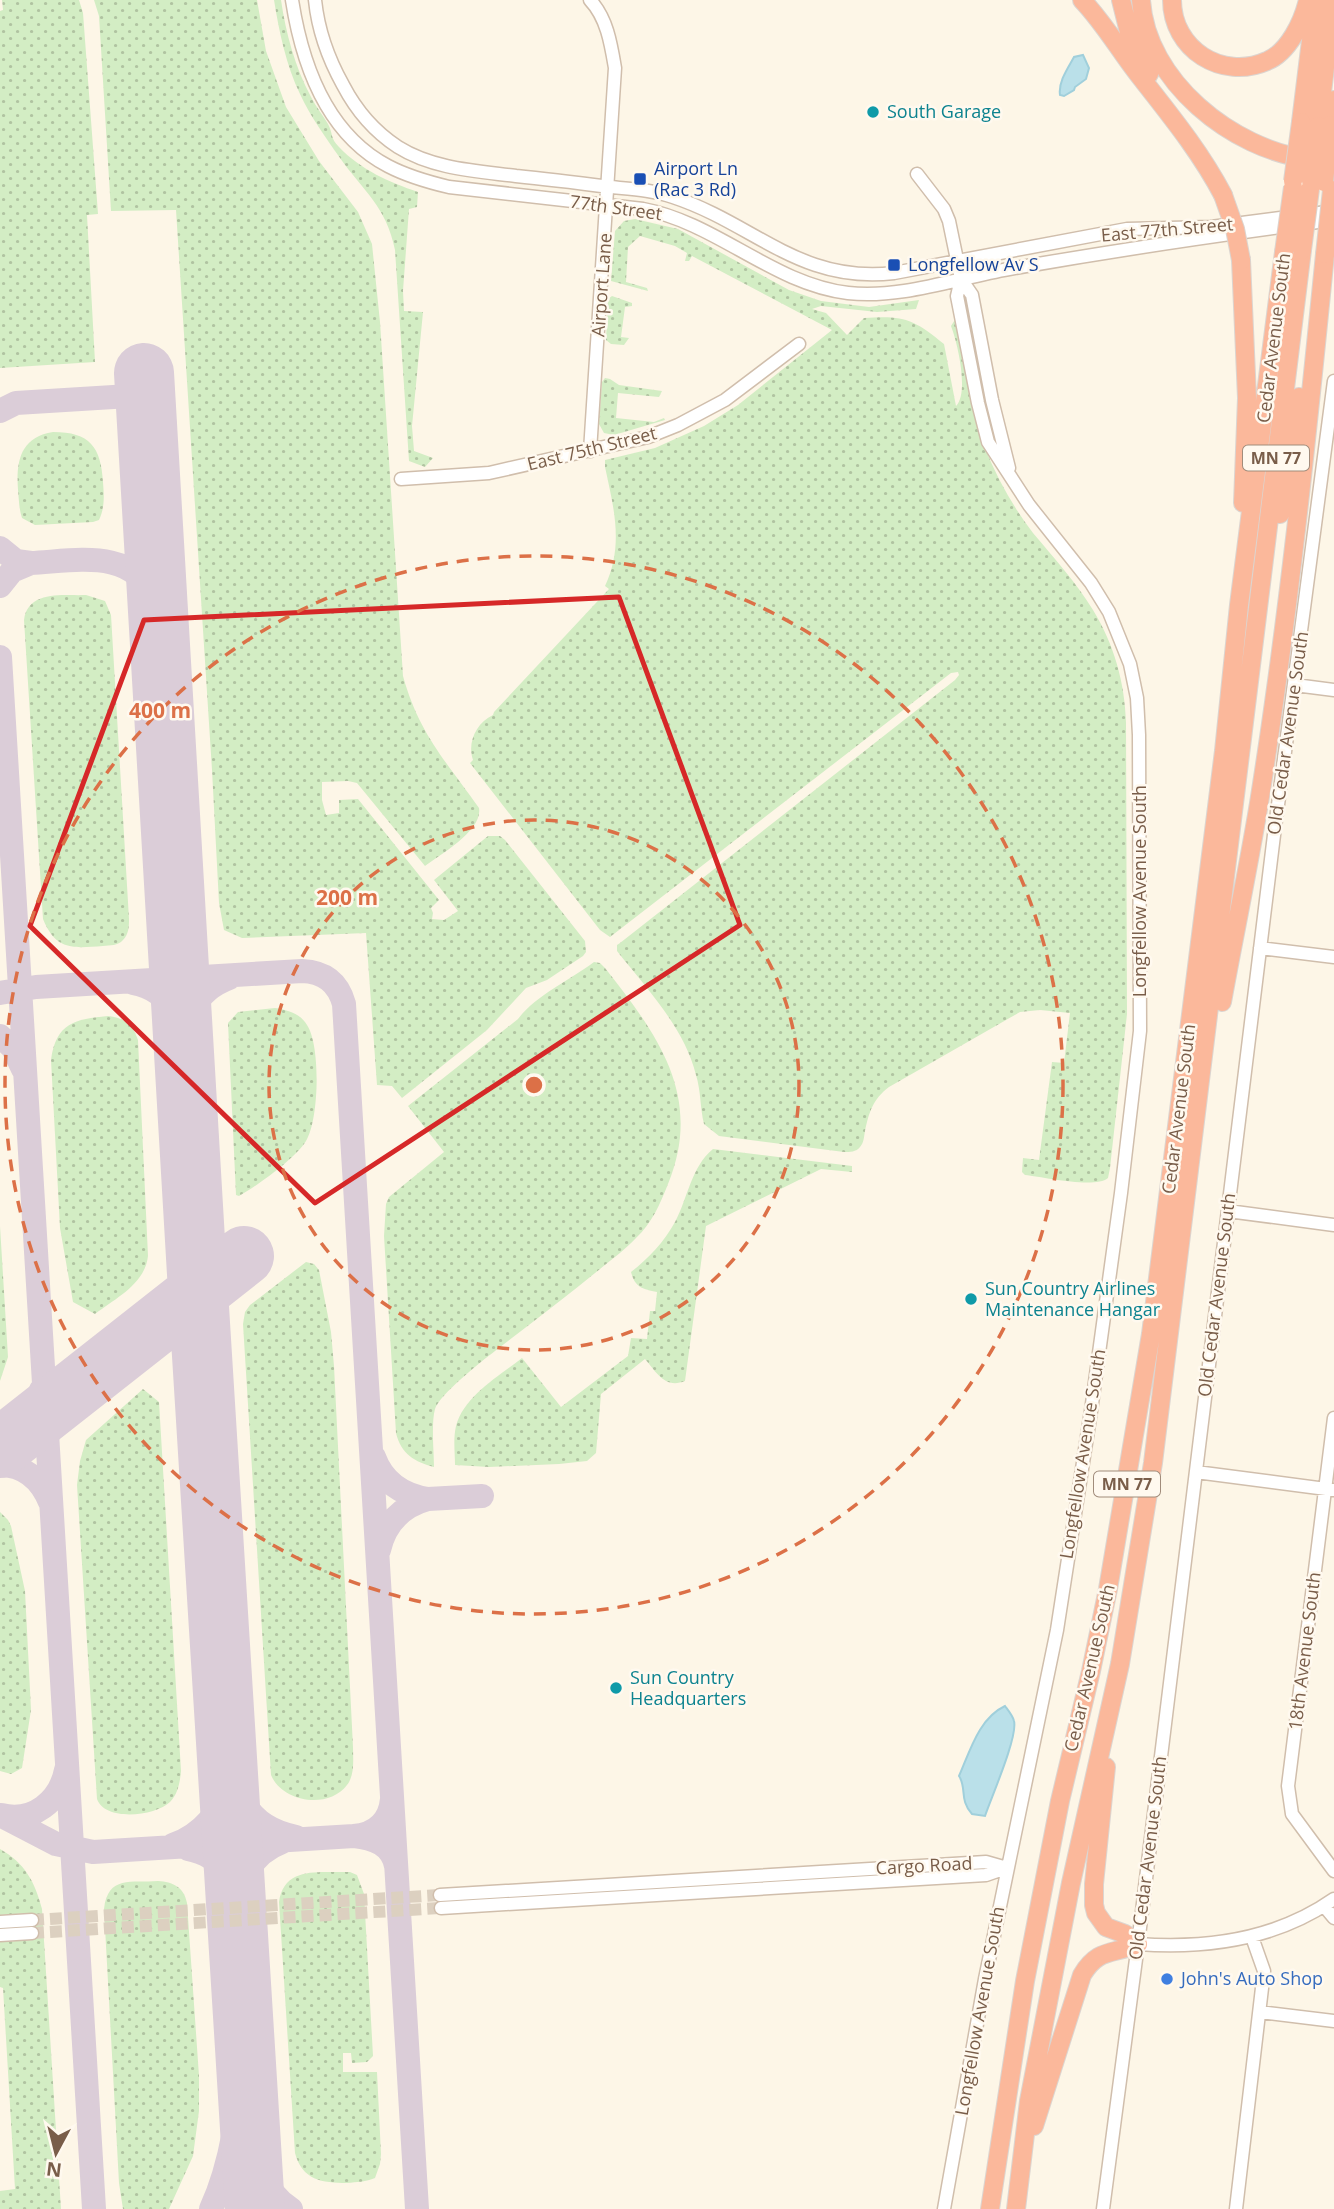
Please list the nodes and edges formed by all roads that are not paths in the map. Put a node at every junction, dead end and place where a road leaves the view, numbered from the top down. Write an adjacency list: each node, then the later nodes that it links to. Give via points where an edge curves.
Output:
1 (292, 0): 18 (street, 77th Street, via 307,66 325,105 351,138 386,165 449,187)
2 (316, 0): 17 (street, 77th Street, via 332,65 352,103 399,148 452,167)
3 (590, 0): 17 (street, Airport Lane, via 610,38 615,68)
4 (1082, 0): 12 (highway)
5 (1121, 0): 12 (highway, via 1130,36)
6 (1172, 0): 7 (highway, via 1182,38 1197,54 1232,67 1269,61 1286,46)
7 (1308, 0)
8 (1316, 0): 13 (highway, Cedar Avenue South / MN 77)
9 (1333, 0): 13 (highway, Cedar Avenue South / MN 77)
10 (1140, 2): 14 (highway, via 1165,69 1207,115 1234,134 1274,151)
11 (1334, 100): 13 (highway)
12 (1165, 106): 31 (highway, bridge, via 1223,195 1241,260 1247,398)
13 (1316, 124): 16 (highway, Cedar Avenue South / MN 77, bridge)
14 (1334, 161)
15 (917, 174): 22 (street, Longfellow Avenue South, via 947,215)
16 (1317, 183): 21 (highway, Cedar Avenue South / MN 77, bridge); 21 (highway)
17 (609, 187): 18 (street, Airport Lane); 22 (street, 77th Street, via 683,201 834,272 877,275)
18 (607, 206): 23 (street, 77th Street, via 677,218 793,277 832,290 880,294); 29 (street, Airport Lane)
19 (1334, 211): 22 (street, East 77th Street, via 1211,227 1127,229)
20 (1334, 220): 23 (street, East 77th Street, via 1169,242)
21 (1307, 252): 28 (highway); 31 (highway, Cedar Avenue South / MN 77); 36 (highway, Cedar Avenue South / MN 77, via 1250,665)
22 (959, 261): 23 (street, Longfellow Avenue South)
23 (961, 279): 43 (street, Longfellow Avenue South, via 957,296 988,442 1029,505 1101,598 1130,664 1139,725 1137,1063 1057,1630)
24 (1334, 287): 28 (highway)
25 (799, 344): 29 (street, East 75th Street, via 701,414 648,437)
26 (1334, 382): 27 (street, Old Cedar Avenue South)
27 (1331, 424): 32 (street, Old Cedar Avenue South)
28 (1308, 429): 36 (highway, via 1259,802 1221,1006)
29 (590, 451): 30 (street, East 75th Street, via 489,473)
30 (401, 479)
31 (1239, 605): 56 (highway, Cedar Avenue South / MN 77, via 1151,1334 1108,1589 1025,1981)
32 (1295, 685): 33 (street); 34 (street, Old Cedar Avenue South)
33 (1334, 690)
34 (1260, 948): 35 (street); 37 (street, Old Cedar Avenue South)
35 (1334, 957)
36 (1205, 1048): 42 (highway, Cedar Avenue South / MN 77, via 1153,1463)
37 (1228, 1211): 38 (street); 40 (street, Old Cedar Avenue South)
38 (1334, 1225)
39 (1334, 1418): 41 (street, 18th Avenue South)
40 (1196, 1472): 41 (street); 51 (street, Old Cedar Avenue South)
41 (1330, 1489): 44 (street, 18th Avenue South, via 1288,1786 1292,1814)
42 (1120, 1664): 51 (highway, via 1093,1895 1096,1913 1106,1927); 54 (highway, Cedar Avenue South / MN 77, via 1060,1934)
43 (1007, 1868): 45 (street, Cargo Road, via 986,1863); 55 (street, Longfellow Avenue South)
44 (1334, 1871)
45 (441, 1902)
46 (1329, 1902): 47 (street); 50 (street)
47 (1334, 1918)
48 (0, 1922): 49 (street, via 32,1927)
49 (0, 1935)
50 (1252, 1937): 51 (street, via 1219,1943); 52 (street, via 1264,1971)
51 (1138, 1944): 54 (highway, via 1099,1955 1082,1976); 58 (street, Old Cedar Avenue South)
52 (1260, 2012): 53 (street); 59 (street)
53 (1334, 2021)
54 (1021, 2166): 57 (highway, Cedar Avenue South / MN 77)
55 (944, 2209)
56 (990, 2209)
57 (1016, 2209)
58 (1103, 2209)
59 (1236, 2209)

